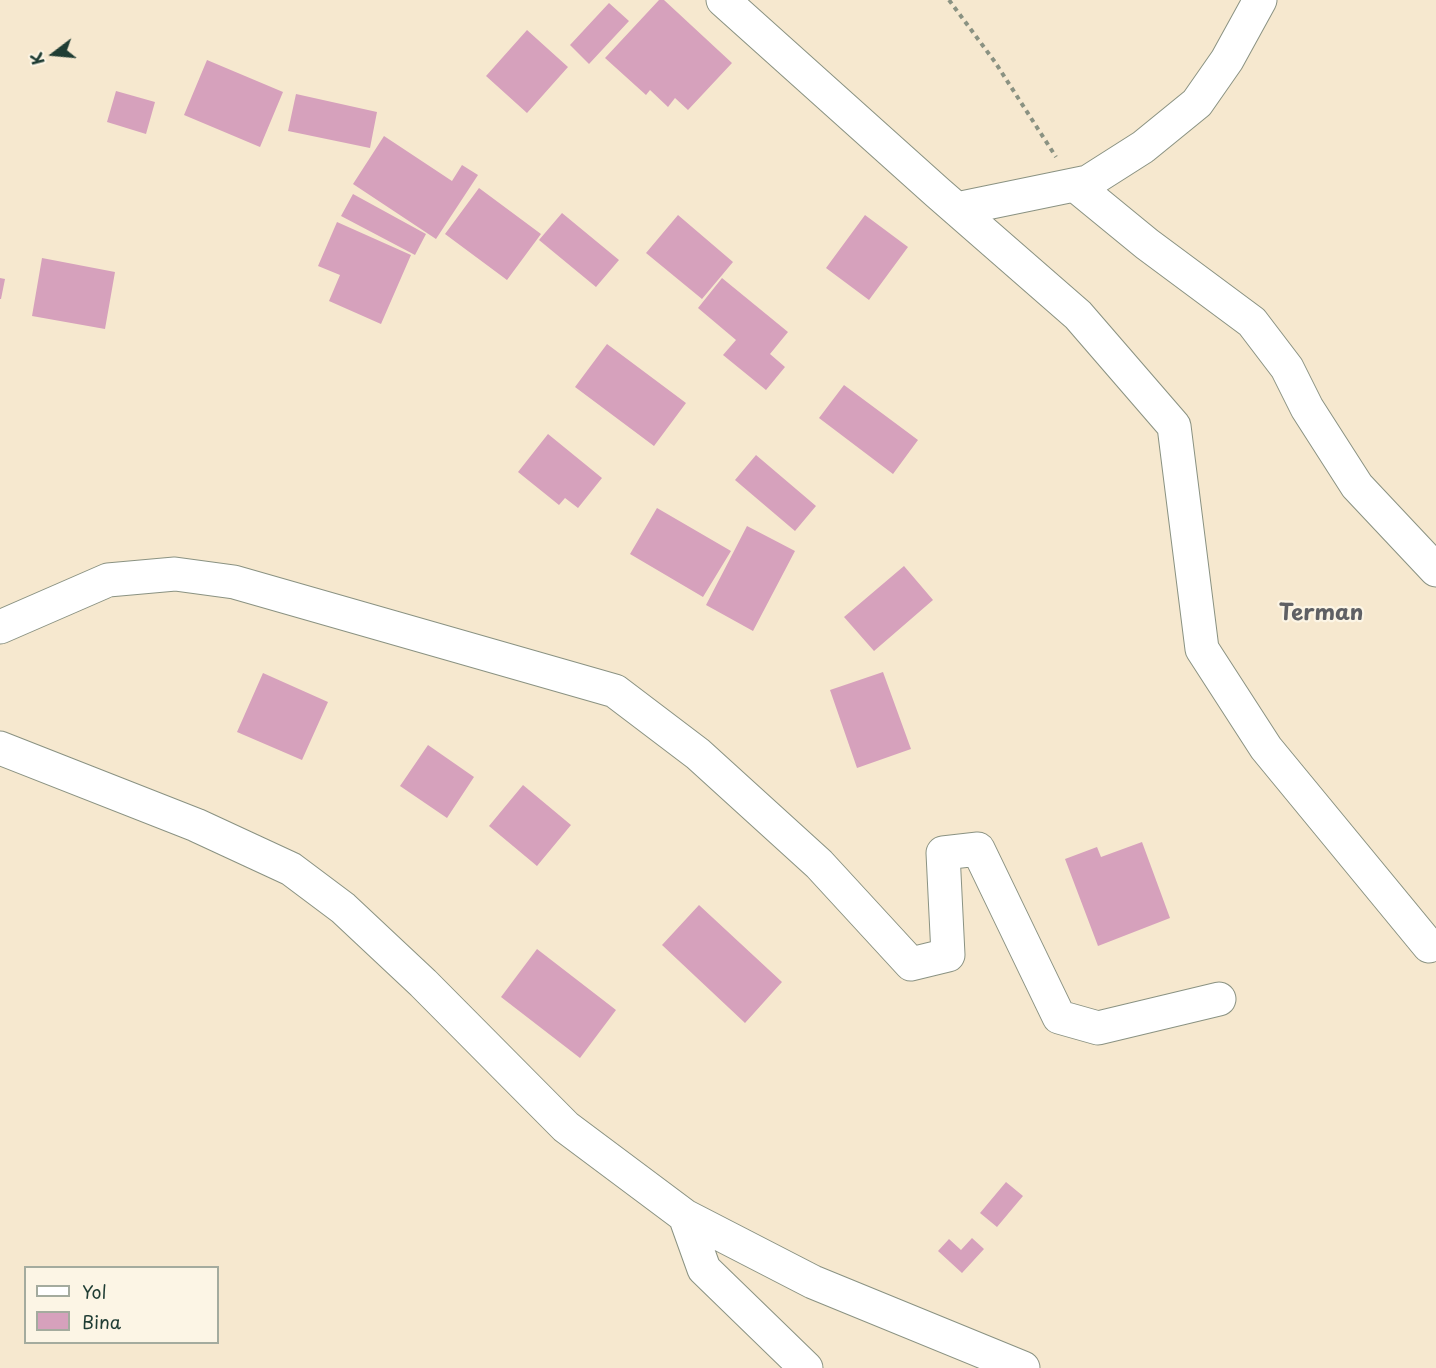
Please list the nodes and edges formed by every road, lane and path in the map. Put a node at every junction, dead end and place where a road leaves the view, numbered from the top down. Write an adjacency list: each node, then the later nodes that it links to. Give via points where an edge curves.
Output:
1 (723, 0): 5 (street)
2 (949, 0): 4 (path, via 995,62)
3 (1260, 0): 4 (street, via 1227,60 1197,103 1143,147 1088,182)
4 (1075, 185): 5 (street); 6 (street, via 1252,322 1287,368 1357,486)
5 (957, 209): 9 (street, via 1078,315 1174,426 1202,649 1266,748)
6 (1436, 570)
7 (0, 627): 10 (street, via 108,580 175,574 234,582 615,691 698,754 810,856 911,964 948,955 944,853 978,849 1059,1017 1098,1028)
8 (0, 748): 11 (street, via 196,825 291,870 343,908 566,1127)
9 (1429, 946)
10 (1219, 999)
11 (685, 1216): 12 (street, via 704,1269); 13 (street, via 813,1282)
12 (806, 1368)
13 (1023, 1368)

